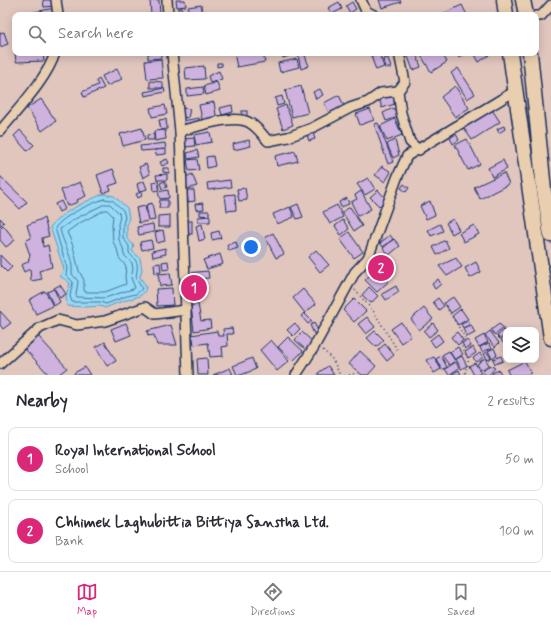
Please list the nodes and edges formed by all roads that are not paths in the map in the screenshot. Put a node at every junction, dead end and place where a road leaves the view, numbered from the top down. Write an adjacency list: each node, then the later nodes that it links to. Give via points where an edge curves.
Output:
1 (56, 0): 7 (street)
2 (167, 0): 8 (street)
3 (361, 0): 9 (street)
4 (504, 0): 10 (highway)
5 (523, 0): 11 (highway)
6 (551, 6): 12 (street)
7 (58, 12)
8 (168, 12)
9 (368, 12)
10 (506, 12)
11 (525, 12)
12 (539, 16)
13 (54, 56): 20 (street, via 33,91)
14 (172, 56): 21 (street)
15 (400, 56): 18 (street, via 405,82)
16 (510, 56): 19 (highway)
17 (530, 56): 23 (highway)
18 (398, 91): 21 (street, via 381,93 368,102 350,108 312,128 268,141 250,123 242,120 208,123); 22 (street, via 400,113 410,142)
19 (515, 91): 22 (street); 26 (highway)
20 (0, 131)
21 (180, 131): 25 (street)
22 (419, 150): 29 (street, via 407,156 368,258 355,272)
23 (548, 190): 24 (highway)
24 (551, 235)
25 (186, 310): 27 (street, via 155,314 145,307 105,321 77,325 58,320 40,328); 28 (street)
26 (551, 338)
27 (0, 364)
28 (188, 375)
29 (296, 375)

